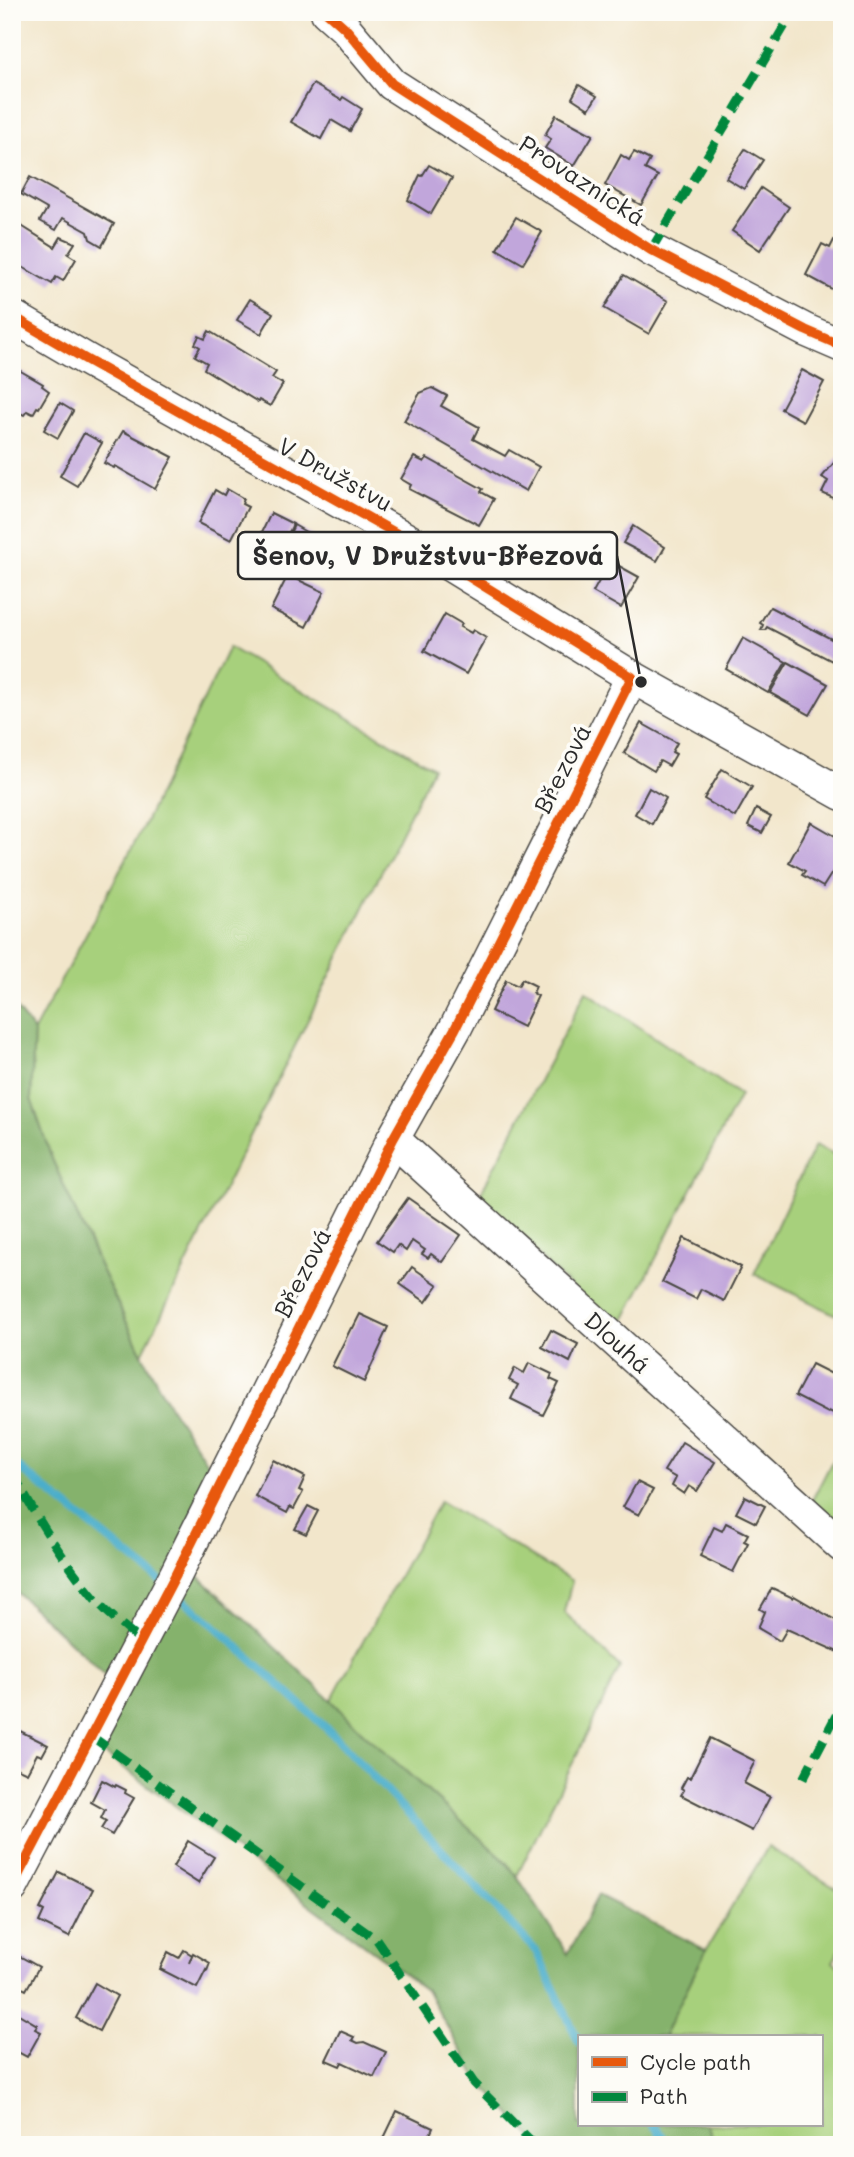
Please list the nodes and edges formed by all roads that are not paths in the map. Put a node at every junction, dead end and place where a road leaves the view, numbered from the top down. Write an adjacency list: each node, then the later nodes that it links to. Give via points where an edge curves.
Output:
1 (327, 12): 3 (street, Provaznická, via 392,84 651,250)
2 (12, 316): 4 (street, V Družstvu, via 424,549)
3 (842, 346)
4 (632, 677): 5 (street, V Družstvu); 6 (street, Březová, via 455,1029)
5 (842, 794)
6 (393, 1139): 7 (street, Dlouhá); 8 (street, Březová, via 168,1590)
7 (842, 1546)
8 (12, 1887)

